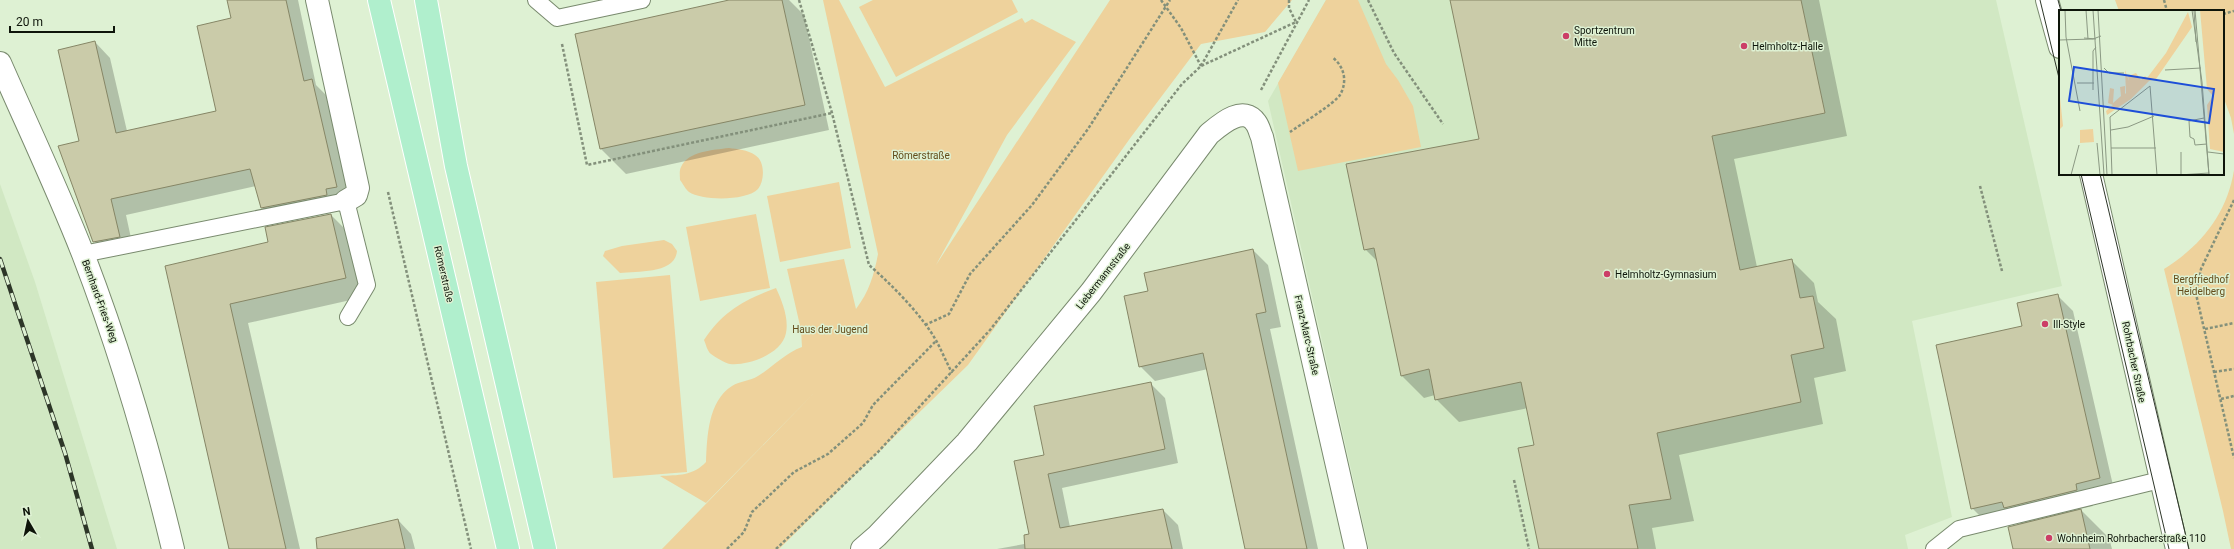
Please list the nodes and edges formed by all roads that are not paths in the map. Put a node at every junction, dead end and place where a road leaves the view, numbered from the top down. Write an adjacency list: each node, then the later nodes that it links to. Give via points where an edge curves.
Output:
1 (317, 0): 11 (street, via 358,188 356,195)
2 (379, 0): 16 (main road, Römerstraße)
3 (426, 0): 17 (main road, via 456,166)
4 (536, 0): 5 (lane, via 557,18)
5 (642, 0)
6 (2047, 0): 7 (street)
7 (2059, 43)
8 (0, 63): 12 (street, Bernhard-Fries-Weg)
9 (1259, 130): 18 (street, Liebermannstraße, via 1245,116 1230,117 1209,134 1091,292 967,442); 19 (street, Franz-Marc-Straße)
10 (2091, 175): 14 (street, Rohrbacher Straße)
11 (346, 201): 12 (lane); 13 (lane, via 366,285)
12 (83, 254): 15 (street, Bernhard-Fries-Weg, via 136,411)
13 (348, 317)
14 (2160, 480): 20 (lane, via 1958,529); 21 (street, Rohrbacher Straße)
15 (173, 549)
16 (508, 549)
17 (545, 549)
18 (862, 549)
19 (1356, 549)
20 (1934, 549)
21 (2177, 549)

